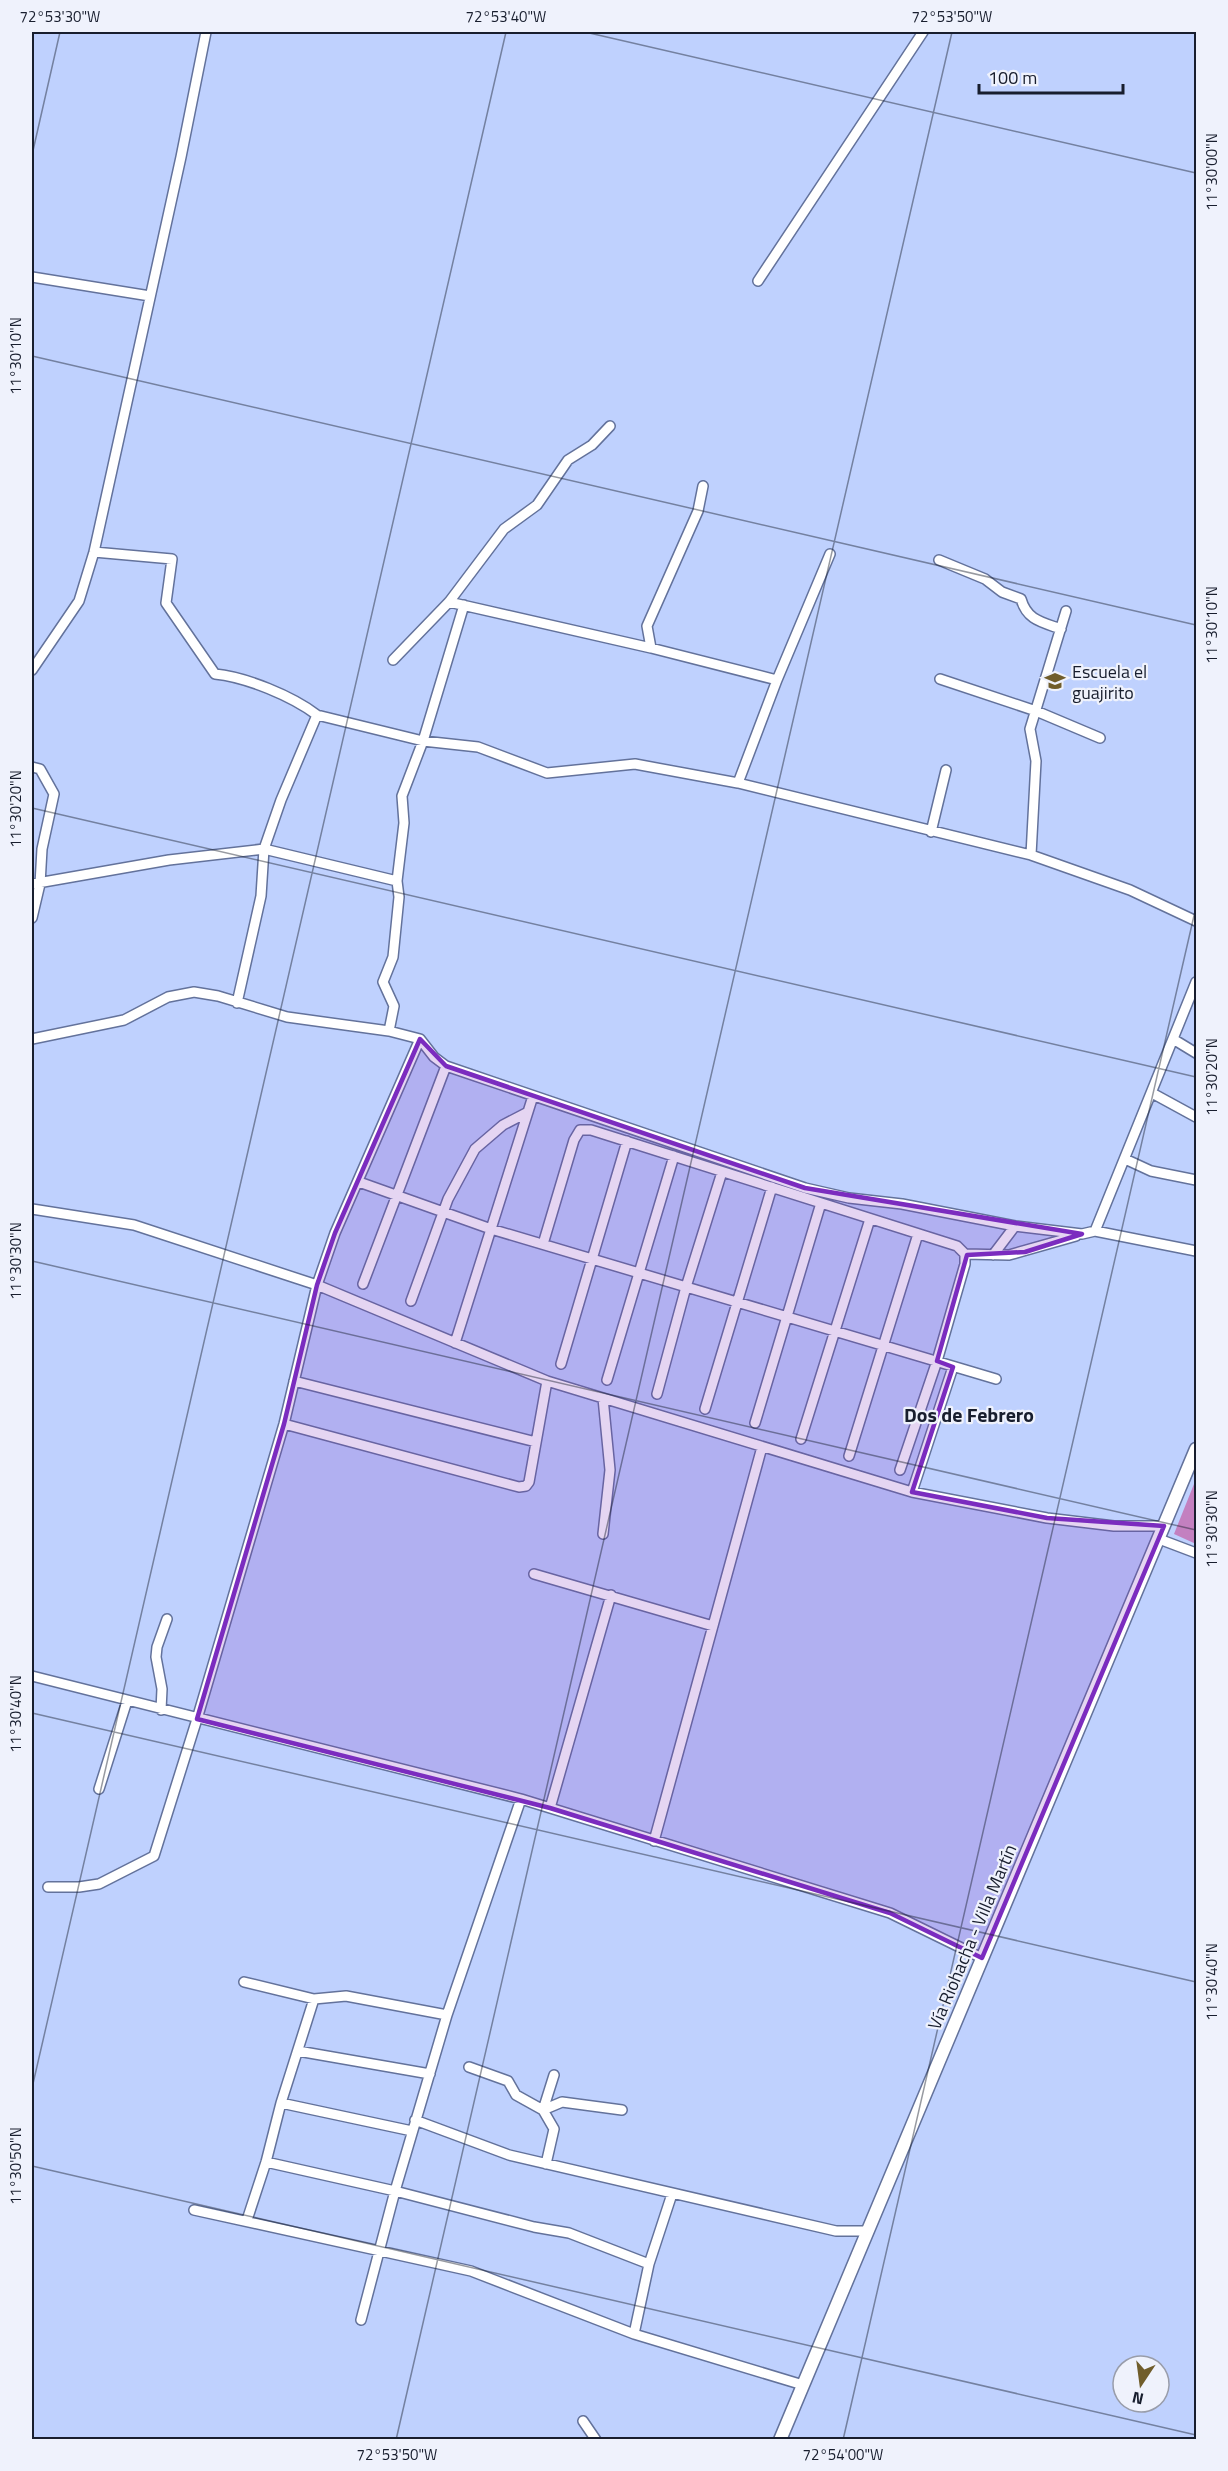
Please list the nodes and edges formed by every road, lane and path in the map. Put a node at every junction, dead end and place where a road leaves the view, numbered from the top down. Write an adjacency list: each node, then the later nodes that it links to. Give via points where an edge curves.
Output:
1 (206, 32): 5 (street)
2 (923, 32): 4 (street)
3 (32, 277): 5 (street)
4 (758, 281)
5 (150, 296): 8 (street)
6 (610, 426): 11 (street, via 592,446 568,460 537,505 504,529)
7 (703, 486): 15 (street, via 698,511 647,626)
8 (94, 552): 17 (street, via 79,600); 21 (street, via 172,560 166,603 215,674 234,676 305,705)
9 (830, 554): 19 (street)
10 (939, 560): 14 (street, via 1021,599 1025,612 1033,619)
11 (449, 602): 12 (street); 16 (street)
12 (464, 605): 15 (street); 23 (street)
13 (1066, 611): 14 (street)
14 (1061, 628): 20 (street)
15 (651, 648): 19 (street)
16 (393, 660)
17 (32, 670)
18 (940, 679): 20 (street)
19 (777, 680): 26 (street)
20 (1036, 711): 22 (street); 29 (street, via 1030,729 1036,761)
21 (317, 715): 23 (street); 28 (street)
22 (1100, 738)
23 (423, 741): 26 (street, via 478,747 547,773 634,764); 30 (street, via 402,796 404,823)
24 (32, 767): 31 (street, via 40,769 54,794)
25 (946, 770): 27 (street)
26 (738, 783): 27 (street)
27 (932, 832): 29 (street)
28 (264, 849): 30 (street); 31 (street, via 169,860); 35 (street, via 261,896)
29 (1030, 855): 33 (street, via 1130,890)
30 (397, 881): 36 (street, via 393,957 383,982 394,1006)
31 (36, 884): 32 (street)
32 (32, 918)
33 (1197, 921)
34 (1196, 983): 38 (street)
35 (237, 1003): 36 (street, via 287,1017); 37 (street, via 194,992 168,997 124,1020)
36 (389, 1031): 39 (street)
37 (32, 1039)
38 (1173, 1039): 40 (street); 42 (street)
39 (420, 1040): 41 (street); 51 (street)
40 (1197, 1053)
41 (446, 1066): 43 (street); 53 (street)
42 (1152, 1093): 45 (street); 48 (street)
43 (533, 1096): 44 (street); 58 (street, via 805,1188)
44 (528, 1112): 56 (street, via 503,1125 475,1149); 59 (street)
45 (1197, 1117)
46 (627, 1142): 47 (street); 63 (street, via 580,1130); 67 (street)
47 (674, 1156): 49 (street); 68 (street)
48 (1125, 1159): 50 (street, via 1151,1171); 60 (street)
49 (722, 1172): 52 (street); 71 (street)
50 (1197, 1180)
51 (359, 1182): 53 (street); 70 (street, via 334,1233)
52 (772, 1187): 54 (street); 73 (street)
53 (397, 1196): 56 (street); 69 (street)
54 (820, 1203): 57 (street); 74 (street)
55 (32, 1209): 70 (street, via 134,1225)
56 (444, 1212): 59 (street); 72 (street)
57 (870, 1219): 61 (street); 75 (street)
58 (1015, 1226): 62 (street); 66 (street)
59 (491, 1229): 63 (street); 76 (street)
60 (1095, 1232): 62 (street); 64 (street)
61 (918, 1234): 65 (street, via 957,1246); 77 (street)
62 (1082, 1234): 66 (street, via 1025,1252)
63 (543, 1244): 67 (street)
64 (1197, 1251)
65 (965, 1254): 66 (street); 78 (street)
66 (993, 1256)
67 (592, 1258): 68 (street); 79 (street)
68 (639, 1273): 71 (street); 82 (street)
69 (363, 1284)
70 (317, 1285): 76 (street); 83 (street)
71 (686, 1287): 73 (street); 85 (street)
72 (411, 1301)
73 (737, 1302): 74 (street); 87 (street)
74 (785, 1316): 75 (street); 88 (street)
75 (836, 1331): 77 (street); 90 (street)
76 (455, 1343): 84 (street)
77 (884, 1346): 78 (street); 94 (street)
78 (937, 1361): 80 (street); 95 (street)
79 (561, 1364)
80 (954, 1367): 81 (street); 96 (street)
81 (996, 1379)
82 (607, 1380)
83 (294, 1381): 89 (street); 91 (street)
84 (547, 1381): 86 (street); 91 (street)
85 (657, 1394)
86 (603, 1398): 92 (street); 98 (street, via 610,1470)
87 (705, 1409)
88 (755, 1423)
89 (284, 1424): 91 (street, via 519,1487 529,1482); 108 (street)
90 (801, 1439)
91 (536, 1442)
92 (762, 1447): 96 (street); 104 (street)
93 (1197, 1449): 97 (main road, Vía Riohacha - Villa Martín)
94 (849, 1456)
95 (900, 1470)
96 (912, 1492): 97 (street, via 1047,1518 1114,1526)
97 (1164, 1526): 99 (main road, Vía Riohacha - Villa Martín)
98 (603, 1534)
99 (1159, 1539): 100 (street); 114 (main road, Vía Riohacha - Villa Martín)
100 (1197, 1553)
101 (534, 1574): 102 (street)
102 (611, 1595): 104 (street); 111 (street)
103 (167, 1619): 107 (street, via 156,1657)
104 (713, 1626): 112 (street)
105 (32, 1676): 106 (street)
106 (127, 1701): 107 (street); 109 (street)
107 (162, 1710): 108 (street)
108 (197, 1719): 110 (street); 113 (street, via 154,1856 99,1884)
109 (99, 1789)
110 (521, 1799): 111 (street); 117 (street)
111 (550, 1808): 112 (street)
112 (654, 1840): 114 (street, via 890,1913)
113 (48, 1887)
114 (982, 1958): 133 (main road, Vía Riohacha - Villa Martín)
115 (244, 1982): 116 (street)
116 (314, 1999): 117 (street, via 346,1996); 118 (street)
117 (447, 2015): 120 (street)
118 (298, 2051): 120 (street); 122 (street)
119 (469, 2067): 123 (street, via 508,2081 516,2095)
120 (430, 2074): 125 (street)
121 (554, 2075): 123 (street)
122 (281, 2103): 126 (street); 127 (street)
123 (543, 2110): 124 (street, via 562,2102); 128 (street, via 554,2129)
124 (622, 2110)
125 (415, 2120): 126 (street); 128 (street, via 509,2155)
126 (412, 2131): 129 (street)
127 (266, 2162): 129 (street); 132 (street)
128 (546, 2164): 130 (street)
129 (395, 2191): 134 (street); 135 (street, via 568,2233)
130 (672, 2194): 133 (street, via 836,2231); 135 (street)
131 (194, 2210): 132 (street)
132 (247, 2220): 134 (street)
133 (868, 2231): 138 (main road, Vía Riohacha - Villa Martín)
134 (380, 2250): 136 (street); 137 (street, via 471,2271)
135 (649, 2264): 137 (street)
136 (362, 2320)
137 (634, 2334): 138 (street)
138 (803, 2385): 141 (main road, Vía Riohacha - Villa Martín)
139 (583, 2421): 140 (street)
140 (596, 2439)
141 (780, 2439)

